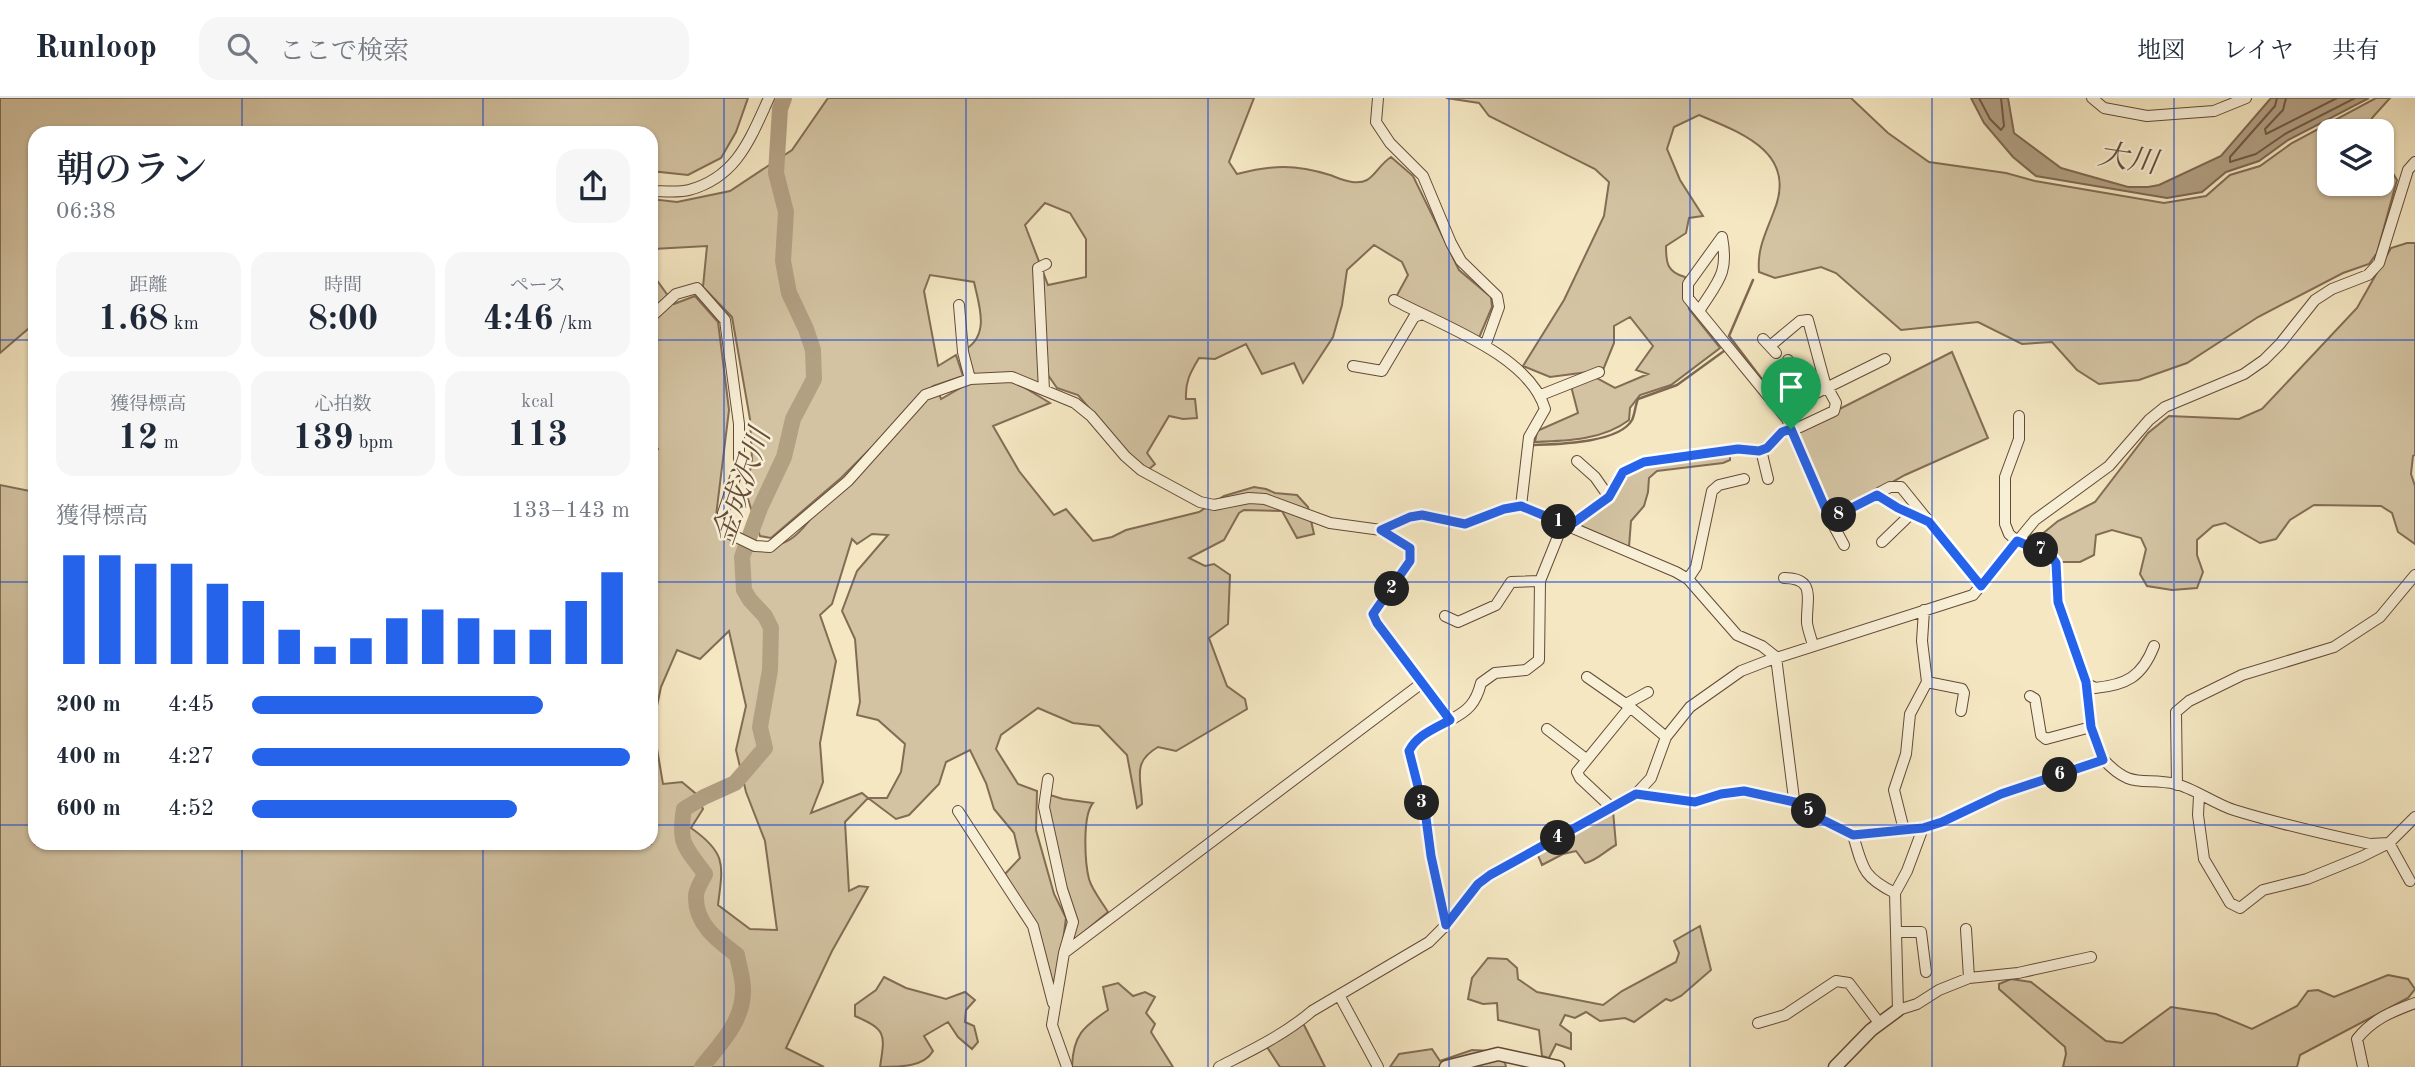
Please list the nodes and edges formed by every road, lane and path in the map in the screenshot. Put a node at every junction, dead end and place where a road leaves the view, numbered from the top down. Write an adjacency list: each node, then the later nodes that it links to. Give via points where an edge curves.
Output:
1 (769, 98): 6 (street, via 736,163 711,181 687,190)
2 (1378, 98): 13 (street, via 1376,122 1423,176 1461,261 1497,296 1499,307)
3 (2092, 98): 4 (street, via 2104,108 2147,116 2214,111)
4 (2246, 98)
5 (2415, 162): 37 (street, via 2408,170 2379,263 2368,275 2315,300 2280,344 2244,374 2165,407 2109,466 2052,506)
6 (658, 191)
7 (1046, 264): 21 (street, via 1038,268)
8 (1394, 300): 12 (street)
9 (959, 305): 19 (street)
10 (658, 311): 19 (street, via 676,294 697,288 725,320 739,424 739,466 723,513 726,532 755,546 770,547 848,481 925,395)
11 (1699, 311): 11 (street, via 1688,298 1688,284 1722,237 1726,259 1721,277); 24 (street)
12 (1422, 314): 13 (street); 17 (street, via 1414,317 1382,371)
13 (1485, 346): 22 (street)
14 (1770, 346): 20 (street, via 1800,321 1808,320)
15 (1885, 359): 20 (street)
16 (1788, 360): 20 (street, via 1803,396)
17 (1353, 366)
18 (1599, 372): 22 (street)
19 (970, 379): 21 (street, via 1012,377)
20 (1829, 387): 24 (street, via 1835,411)
21 (1044, 390): 36 (street, via 1075,403 1091,416 1141,470 1200,502 1214,505 1265,499 1330,523)
22 (1541, 395): 31 (street, via 1545,410 1529,437)
23 (2019, 416): 37 (street, via 2019,439 2003,489 2005,524)
24 (1791, 429): 25 (street); 33 (street)
25 (1761, 450): 27 (street); 30 (street, via 1644,462 1623,472)
26 (1577, 461): 30 (street)
27 (1768, 478)
28 (1744, 479): 42 (street, via 1712,491 1696,567)
29 (1877, 495): 32 (street); 33 (street); 34 (street, via 1901,487)
30 (1609, 497): 35 (street)
31 (1521, 506): 35 (street); 36 (street, via 1465,524 1422,515)
32 (1911, 514): 34 (street); 38 (street)
33 (1830, 519): 39 (street)
34 (1929, 522): 44 (street)
35 (1566, 525): 42 (street); 43 (street)
36 (1381, 530): 53 (street, via 1410,548 1410,561 1373,614)
37 (2017, 541): 44 (street); 52 (street, via 2050,555 2056,563 2058,602)
38 (1882, 542)
39 (1844, 545)
40 (2415, 575): 65 (street, via 2380,617 2334,647 2242,675 2176,712)
41 (1784, 578): 47 (street, via 1802,581 1809,594 1807,626)
42 (1688, 579): 49 (street, via 1737,635)
43 (1540, 581): 46 (street, via 1511,582 1496,605 1458,622); 58 (street, via 1539,660 1526,670 1495,673 1481,683 1468,710)
44 (1981, 586): 45 (street, via 1973,595)
45 (1924, 610): 47 (street); 51 (street)
46 (1445, 616)
47 (1813, 645): 49 (street)
48 (2154, 646): 52 (street, via 2133,678 2117,686 2095,688)
49 (1776, 657): 61 (street, via 1741,671 1690,707); 68 (street, via 1794,799)
50 (1587, 677): 56 (street)
51 (1927, 682): 57 (street, via 1962,689); 73 (street, via 1910,714 1906,754 1894,790)
52 (2086, 682): 59 (street)
53 (1422, 683): 58 (street); 81 (street)
54 (1648, 692): 56 (street)
55 (2030, 696): 59 (street, via 2035,699 2041,735 2046,739)
56 (1628, 705): 61 (street); 62 (street)
57 (1961, 711)
58 (1450, 720): 78 (street, via 1424,734 1409,751)
59 (2091, 727): 63 (street)
60 (1547, 729): 62 (street)
61 (1666, 737): 66 (street, via 1651,778)
62 (1586, 760): 69 (street, via 1577,772 1580,778)
63 (2103, 760): 65 (street, via 2125,778); 72 (street, via 2001,794)
64 (1048, 779): 81 (street, via 1044,807 1073,922)
65 (2177, 785): 67 (street)
66 (1636, 794): 68 (street, via 1695,802 1744,791); 69 (street)
67 (2199, 796): 75 (street, via 2288,825 2370,844); 75 (street, via 2204,859 2230,903 2240,908 2263,890 2307,879)
68 (1799, 803): 74 (street)
69 (1612, 808): 78 (street, via 1490,875)
70 (958, 811): 88 (street, via 1033,926)
71 (2415, 817): 75 (street)
72 (1923, 828): 73 (street); 77 (street)
73 (1904, 830): 74 (street)
74 (1853, 835): 77 (street, via 1863,868 1875,883)
75 (2389, 843): 76 (street)
76 (2410, 881)
77 (1895, 893): 80 (street)
78 (1446, 925): 85 (street, via 1429,942)
79 (1966, 929): 84 (street)
80 (1896, 932): 83 (street, via 1921,932); 87 (street)
81 (1064, 953): 88 (street)
82 (2091, 957): 84 (street, via 2018,974)
83 (1926, 972)
84 (1969, 978): 87 (street)
85 (1339, 995): 92 (street, via 1295,1026); 93 (street)
86 (2415, 1003): 97 (street, via 2386,1014 2357,1039)
87 (1898, 1010): 90 (street)
88 (1055, 1011): 91 (street, via 1052,1025)
89 (1758, 1023): 90 (street, via 1785,1015 1836,981 1849,983)
90 (1880, 1024): 96 (street)
91 (1066, 1067)
92 (1219, 1067)
93 (1378, 1067)
94 (1446, 1067): 95 (street, via 1498,1054)
95 (1558, 1067)
96 (1835, 1067)
97 (2363, 1067)

